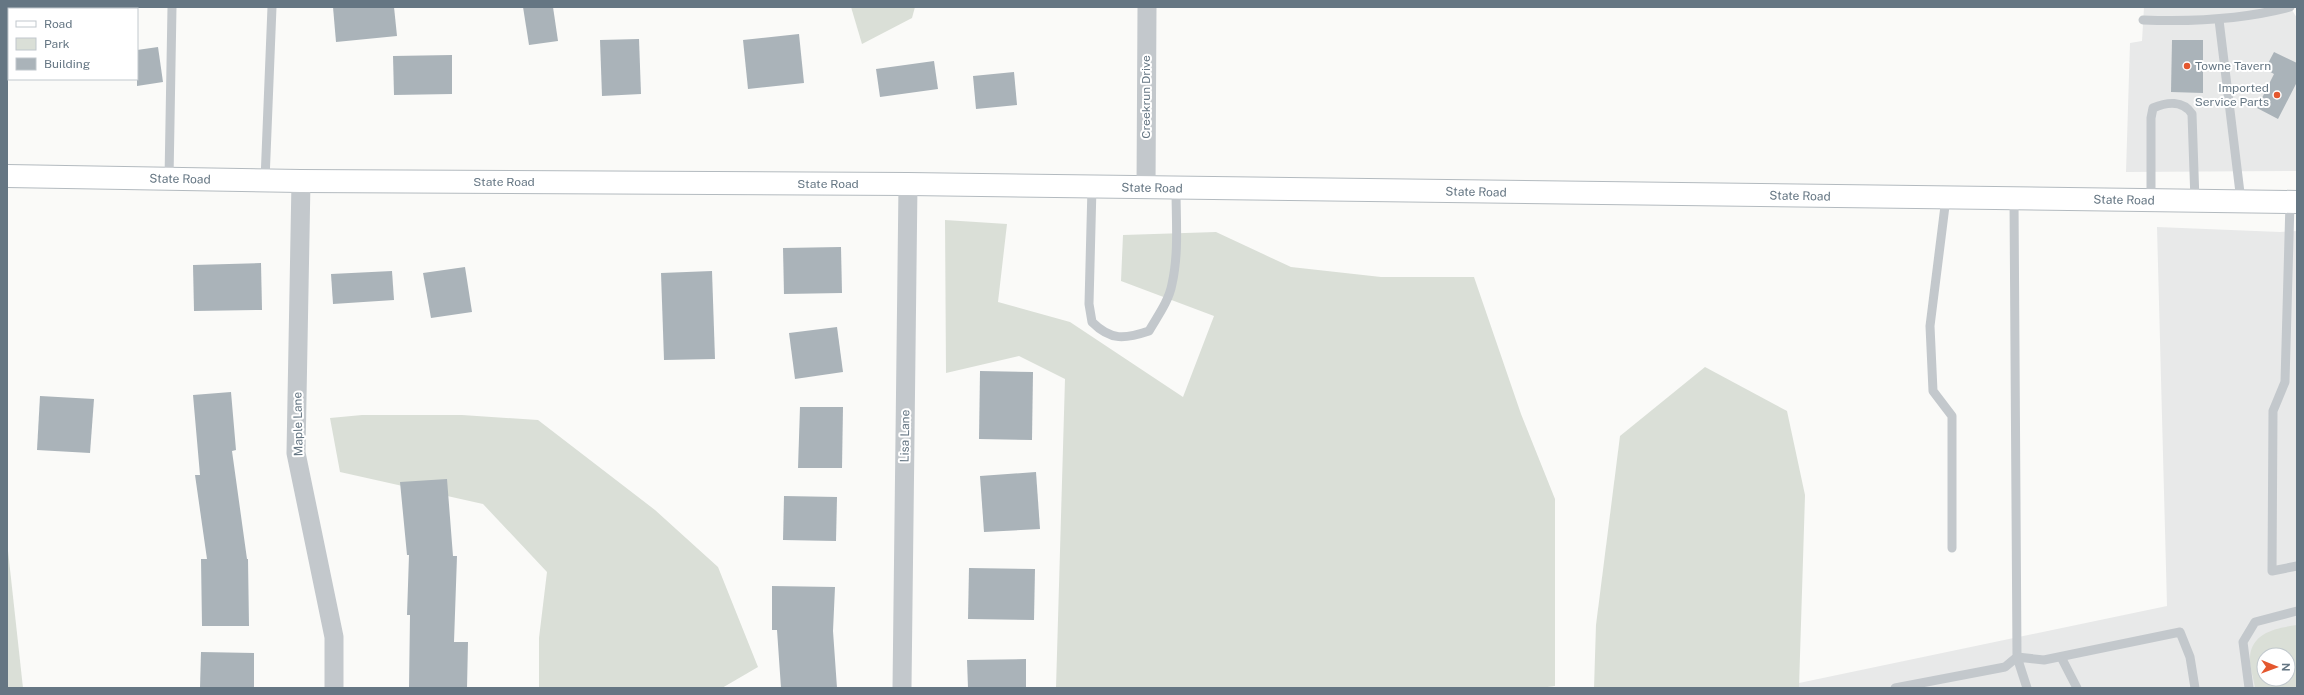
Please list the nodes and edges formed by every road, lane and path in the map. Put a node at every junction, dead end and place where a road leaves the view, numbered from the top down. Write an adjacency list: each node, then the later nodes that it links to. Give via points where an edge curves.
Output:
1 (172, 7): 8 (lane)
2 (272, 7): 9 (lane)
3 (1147, 7): 13 (street, Creekrun Drive)
4 (2290, 7): 6 (lane, via 2258,16)
5 (2143, 20): 6 (lane)
6 (2219, 20): 19 (lane)
7 (7, 176): 8 (main road, State Road)
8 (169, 179): 9 (main road, State Road)
9 (265, 180): 10 (main road, State Road)
10 (301, 181): 11 (main road, State Road); 26 (street, Maple Lane, via 296,453 334,637)
11 (908, 184): 12 (main road, State Road); 27 (street, Lisa Lane)
12 (1092, 187): 13 (main road, State Road); 14 (lane, via 1092,322 1110,336 1130,337 1149,331 1172,285 1176,258)
13 (1146, 188): 14 (main road, State Road)
14 (1176, 189): 15 (main road, State Road)
15 (1946, 198): 16 (main road, State Road); 21 (lane, via 1930,326 1933,391 1952,416)
16 (2014, 199): 17 (main road, State Road); 24 (lane)
17 (2151, 200): 18 (main road, State Road); 18 (lane, via 2153,108 2163,104 2179,103 2188,107 2192,114)
18 (2195, 201): 19 (main road, State Road)
19 (2241, 201): 20 (main road, State Road)
20 (2294, 202): 22 (lane, via 2285,382 2273,411 2272,570)
21 (1952, 548)
22 (2297, 566)
23 (2297, 611): 32 (lane, via 2255,622 2243,642)
24 (2016, 657): 25 (lane, via 2044,660); 28 (lane, via 2005,667); 29 (lane)
25 (2061, 657): 30 (lane); 31 (lane, via 2180,632 2190,657)
26 (334, 688)
27 (902, 688)
28 (1895, 688)
29 (2027, 688)
30 (2077, 688)
31 (2196, 688)
32 (2249, 688)

